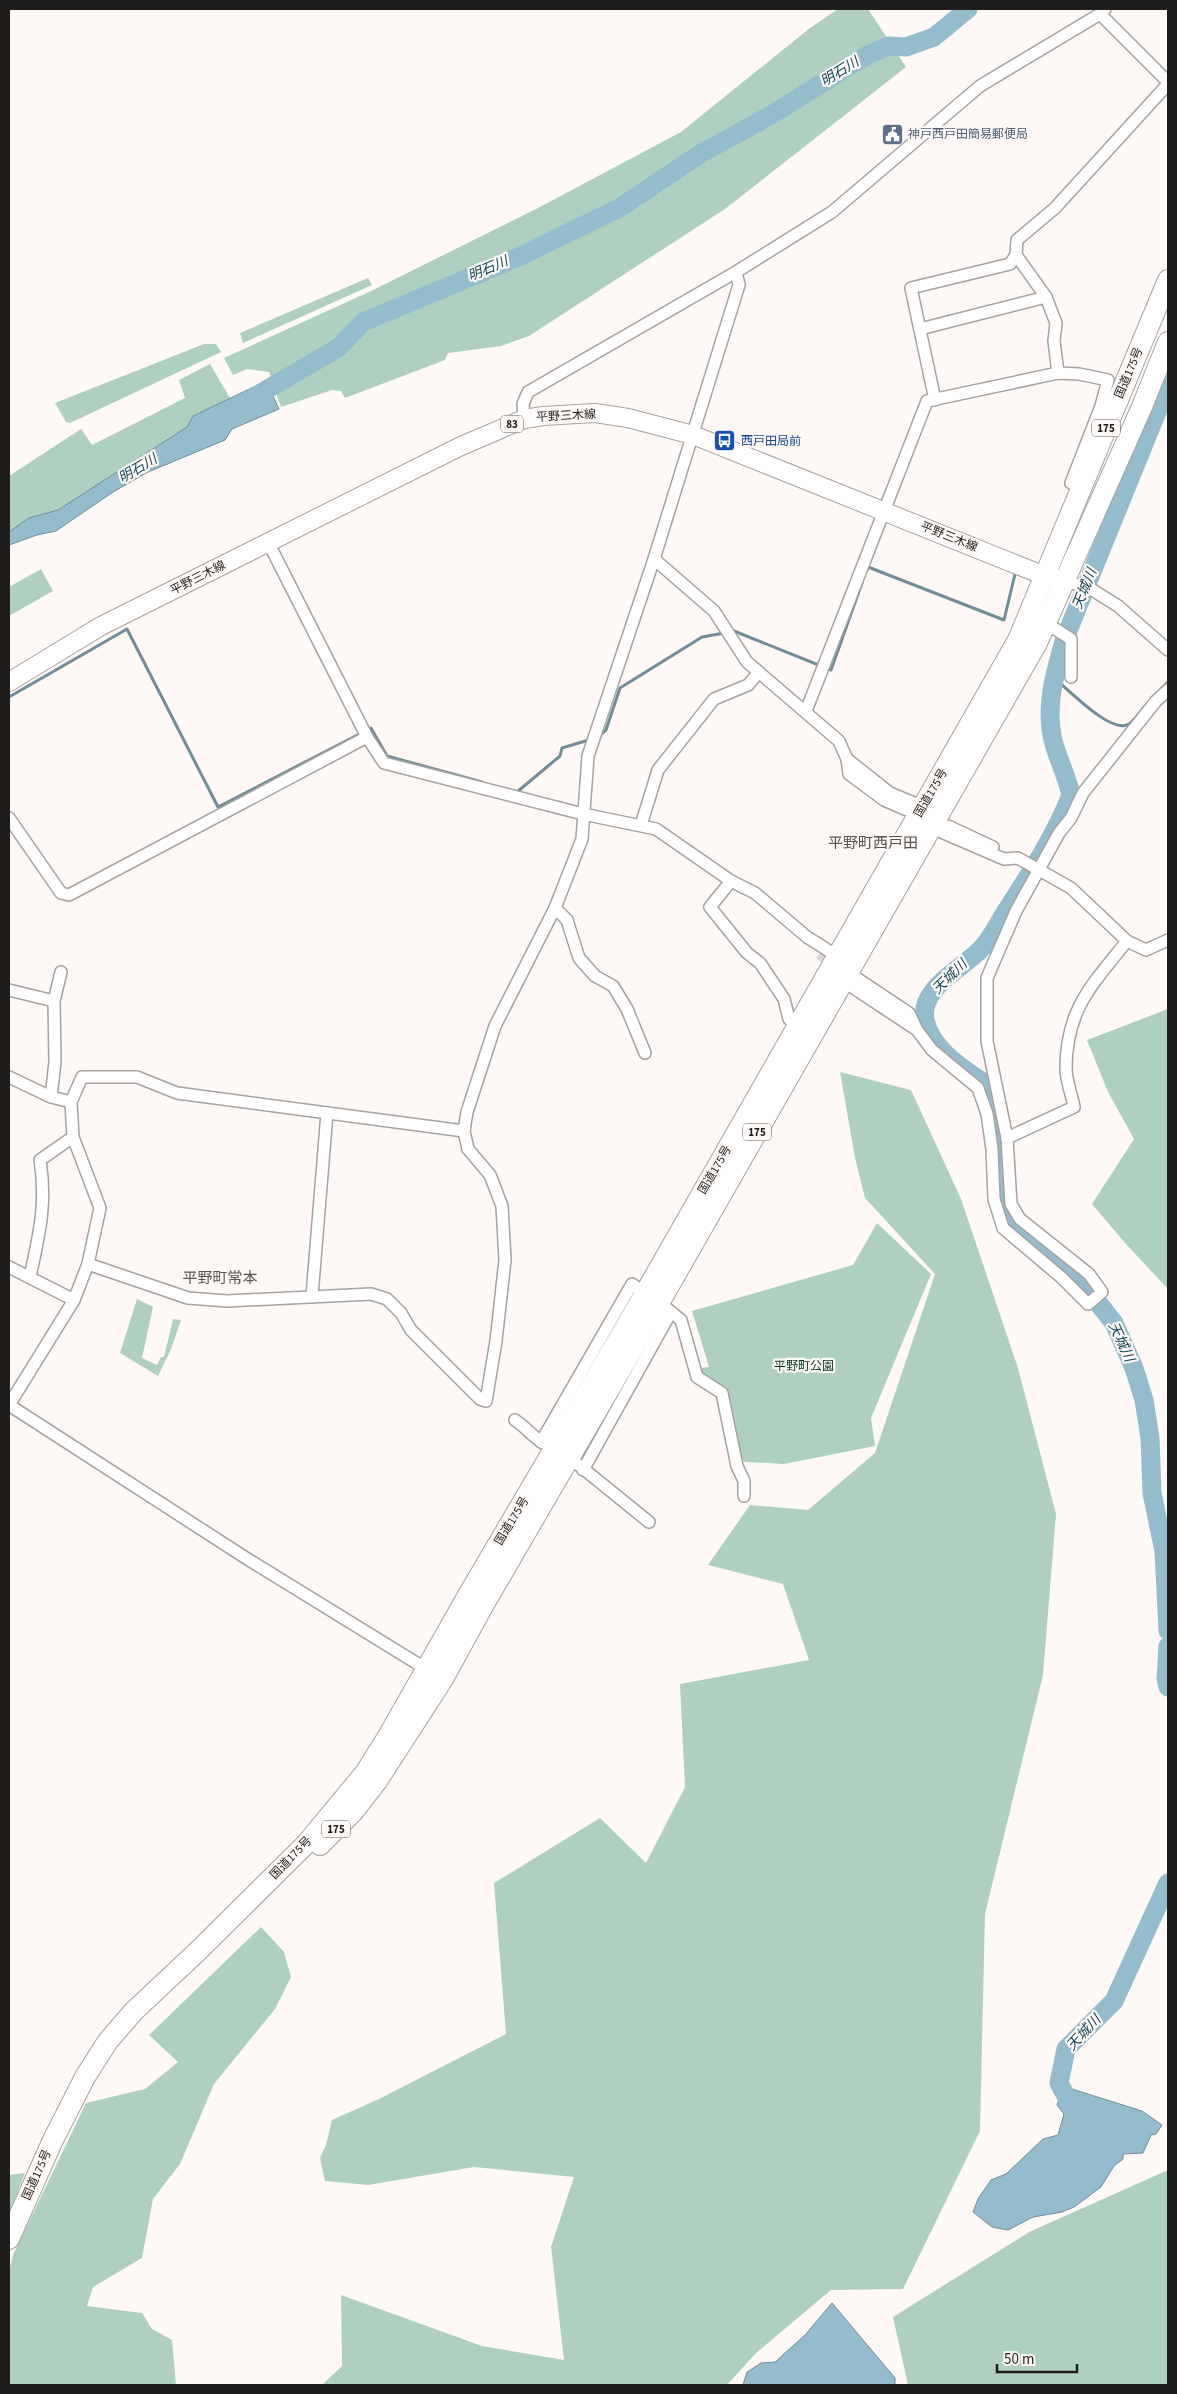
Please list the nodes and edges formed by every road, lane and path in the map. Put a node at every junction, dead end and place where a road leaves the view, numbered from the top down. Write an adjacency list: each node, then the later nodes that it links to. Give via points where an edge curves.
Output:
1 (1103, 12): 2 (street); 4 (street, via 980,86 832,212)
2 (1168, 83): 3 (street, via 1055,208 1017,240)
3 (1016, 255): 6 (street); 7 (street, via 1010,264 911,288)
4 (736, 272): 11 (street, via 528,392 523,404); 12 (street, via 739,285)
5 (1168, 280): 13 (highway, 国道175号 / 175)
6 (1046, 297): 7 (street); 9 (street, via 1056,323 1054,341)
7 (920, 329): 10 (street)
8 (1168, 342): 18 (highway, 国道175号 / 175)
9 (1058, 373): 10 (street); 13 (street, via 1108,380 1071,483)
10 (935, 400): 14 (street, via 927,402)
11 (524, 419): 12 (main road, 平野三木線 / 83, via 595,413); 15 (main road, 平野三木線 / 83, via 459,446)
12 (693, 435): 14 (main road, 平野三木線 / 83); 16 (street)
13 (1080, 489): 17 (highway, 国道175号 / 175)
14 (885, 510): 17 (main road, 平野三木線 / 83); 25 (street)
15 (268, 542): 23 (main road, 平野三木線 / 83, via 101,626); 26 (street)
16 (654, 559): 21 (street, via 714,612 747,662); 29 (street, via 588,756)
17 (1045, 576): 18 (main road, 平野三木線 / 83); 28 (highway, 国道175号 / 175, via 1018,640)
18 (1066, 582): 19 (highway, 国道175号 / 175); 20 (street, via 1091,589 1118,606)
19 (1046, 623): 22 (street, via 1071,639); 32 (highway, 国道175号 / 175)
20 (1168, 650)
21 (759, 672): 25 (street); 31 (street, via 748,685 714,699 658,770)
22 (1071, 677)
23 (9, 682)
24 (1168, 690): 34 (street, via 1083,793)
25 (806, 711): 27 (street, via 840,741)
26 (367, 737): 29 (street, via 384,763); 30 (street, via 70,895 61,893)
27 (847, 759): 28 (street); 28 (street, via 849,774 884,800)
28 (915, 808): 40 (highway, 国道175号 / 175)
29 (583, 814): 31 (street); 37 (street, via 582,839)
30 (9, 818)
31 (641, 825): 35 (street, via 656,829)
32 (940, 827): 33 (street); 33 (street, via 1004,859); 42 (highway, 国道175号 / 175)
33 (1018, 858): 34 (street)
34 (1039, 870): 39 (street, via 1071,888); 50 (street, via 1016,911 986,978 987,1041)
35 (731, 881): 36 (street, via 755,893); 45 (street, via 710,907 747,953 760,962 784,999 789,1019)
36 (770, 906): 40 (street); 40 (street, via 777,923)
37 (555, 908): 46 (street, via 568,920 579,958 595,976 613,986 627,1009); 53 (street, via 495,1026 467,1112)
38 (1168, 940): 39 (street, via 1146,950)
39 (1127, 941): 55 (street, via 1082,999 1070,1026 1066,1071 1074,1107)
40 (828, 955): 45 (highway, 国道175号 / 175)
41 (61, 972): 44 (street)
42 (851, 980): 52 (street, via 917,1030 932,1050 978,1088); 61 (highway, 国道175号 / 175)
43 (9, 990): 44 (street)
44 (54, 1001): 48 (street, via 55,1062)
45 (798, 1025): 61 (highway, 国道175号 / 175)
46 (645, 1053)
47 (9, 1077): 48 (street)
48 (51, 1097): 49 (street)
49 (72, 1102): 51 (street, via 82,1077 137,1077 177,1093); 54 (street)
50 (1001, 1110): 52 (street); 55 (street)
51 (327, 1113): 53 (street); 59 (street)
52 (987, 1114): 55 (street, via 994,1199 1003,1228 1088,1304 1102,1292 1093,1280 1020,1219 1011,1204)
53 (464, 1131): 59 (street, via 468,1149 490,1175 502,1206 505,1260 486,1401 480,1399 411,1330 387,1299 371,1294)
54 (73, 1137): 56 (street, via 100,1208); 58 (street, via 40,1160 44,1211)
55 (1007, 1138)
56 (88, 1264): 59 (street, via 188,1298 227,1301); 60 (street)
57 (9, 1266): 58 (street)
58 (30, 1278): 60 (street)
59 (312, 1296)
60 (74, 1300): 66 (street, via 9,1405 249,1560)
61 (659, 1303): 63 (highway, 国道175号 / 175); 63 (street, via 632,1284); 64 (street, via 681,1320 697,1377 722,1393 737,1466 744,1481)
62 (515, 1420): 63 (street)
63 (562, 1455): 65 (street); 66 (highway, 国道175号 / 175, via 483,1606)
64 (744, 1496)
65 (649, 1522)
66 (434, 1674): 67 (highway, 国道175号 / 175, via 377,1781 353,1812 198,1951 134,2011 108,2041 56,2134)
67 (9, 2239)

